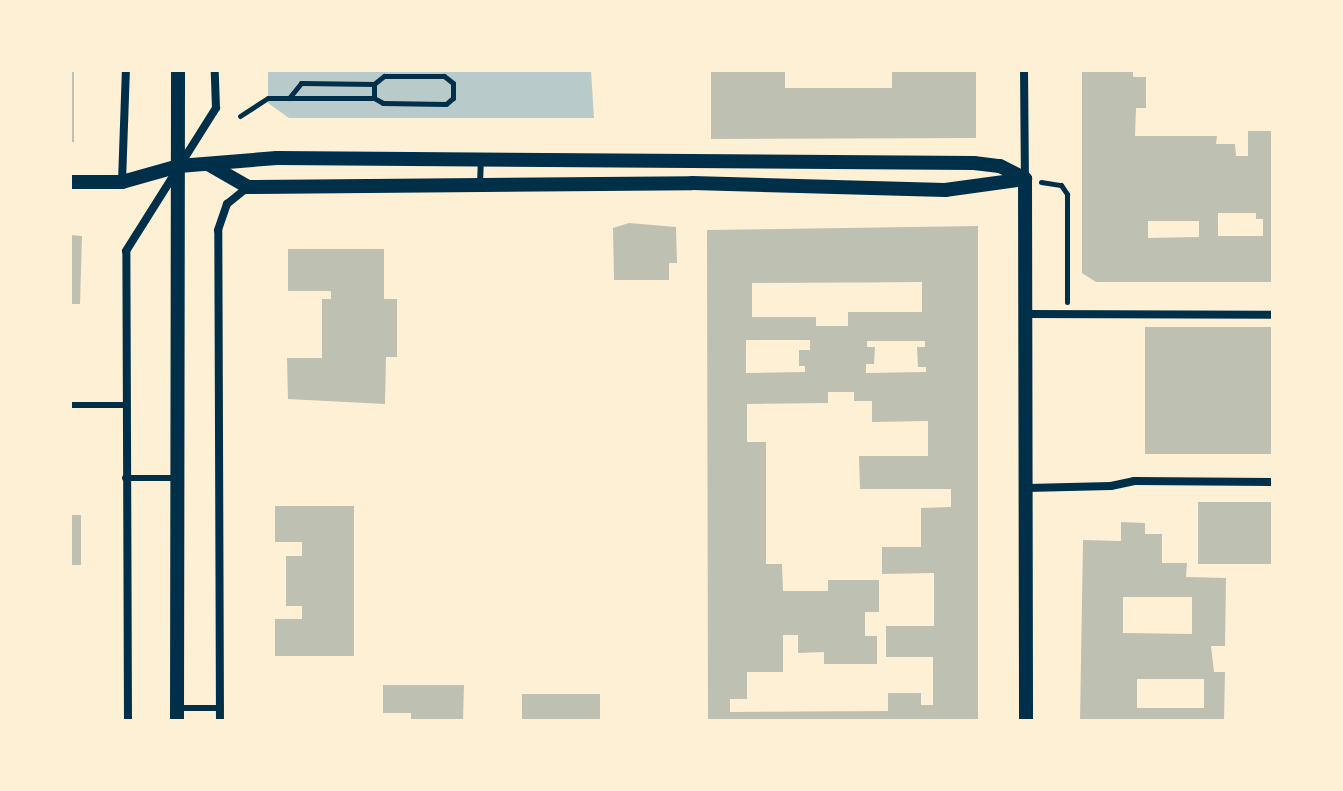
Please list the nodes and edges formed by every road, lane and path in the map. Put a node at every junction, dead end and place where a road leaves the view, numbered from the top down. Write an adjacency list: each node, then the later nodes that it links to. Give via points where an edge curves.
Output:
1 (126, 70): 15 (street)
2 (178, 70): 12 (street)
3 (215, 70): 12 (street, via 216,108)
4 (1024, 70): 13 (street)
5 (374, 84): 6 (path, via 301,83); 7 (path); 7 (path, via 384,76 444,76 453,83 453,98 446,104 383,103)
6 (289, 98): 7 (path); 8 (path, via 268,98)
7 (374, 98)
8 (240, 116)
9 (481, 160): 10 (street); 11 (street, via 262,158); 17 (lane)
10 (692, 161): 13 (street, via 974,163 1000,166); 16 (lane)
11 (208, 164): 12 (street); 18 (street)
12 (179, 166): 15 (street); 23 (street, via 126,251); 25 (street)
13 (1025, 179): 16 (street, via 945,190); 19 (street); 20 (path, via 1061,185 1067,194)
14 (70, 182): 15 (street)
15 (122, 182)
16 (692, 183): 17 (street)
17 (480, 185): 18 (street)
18 (248, 187): 28 (street, via 227,204 218,230)
19 (1026, 314): 20 (street); 27 (street)
20 (1067, 314): 21 (street)
21 (1273, 315)
22 (70, 405): 23 (lane)
23 (124, 405): 24 (street)
24 (125, 478): 25 (lane); 30 (street)
25 (178, 478): 29 (street)
26 (1273, 482): 27 (street, via 1134,481)
27 (1027, 488): 32 (street)
28 (220, 708): 29 (lane); 31 (street)
29 (177, 714)
30 (128, 721)
31 (220, 721)
32 (1026, 721)

